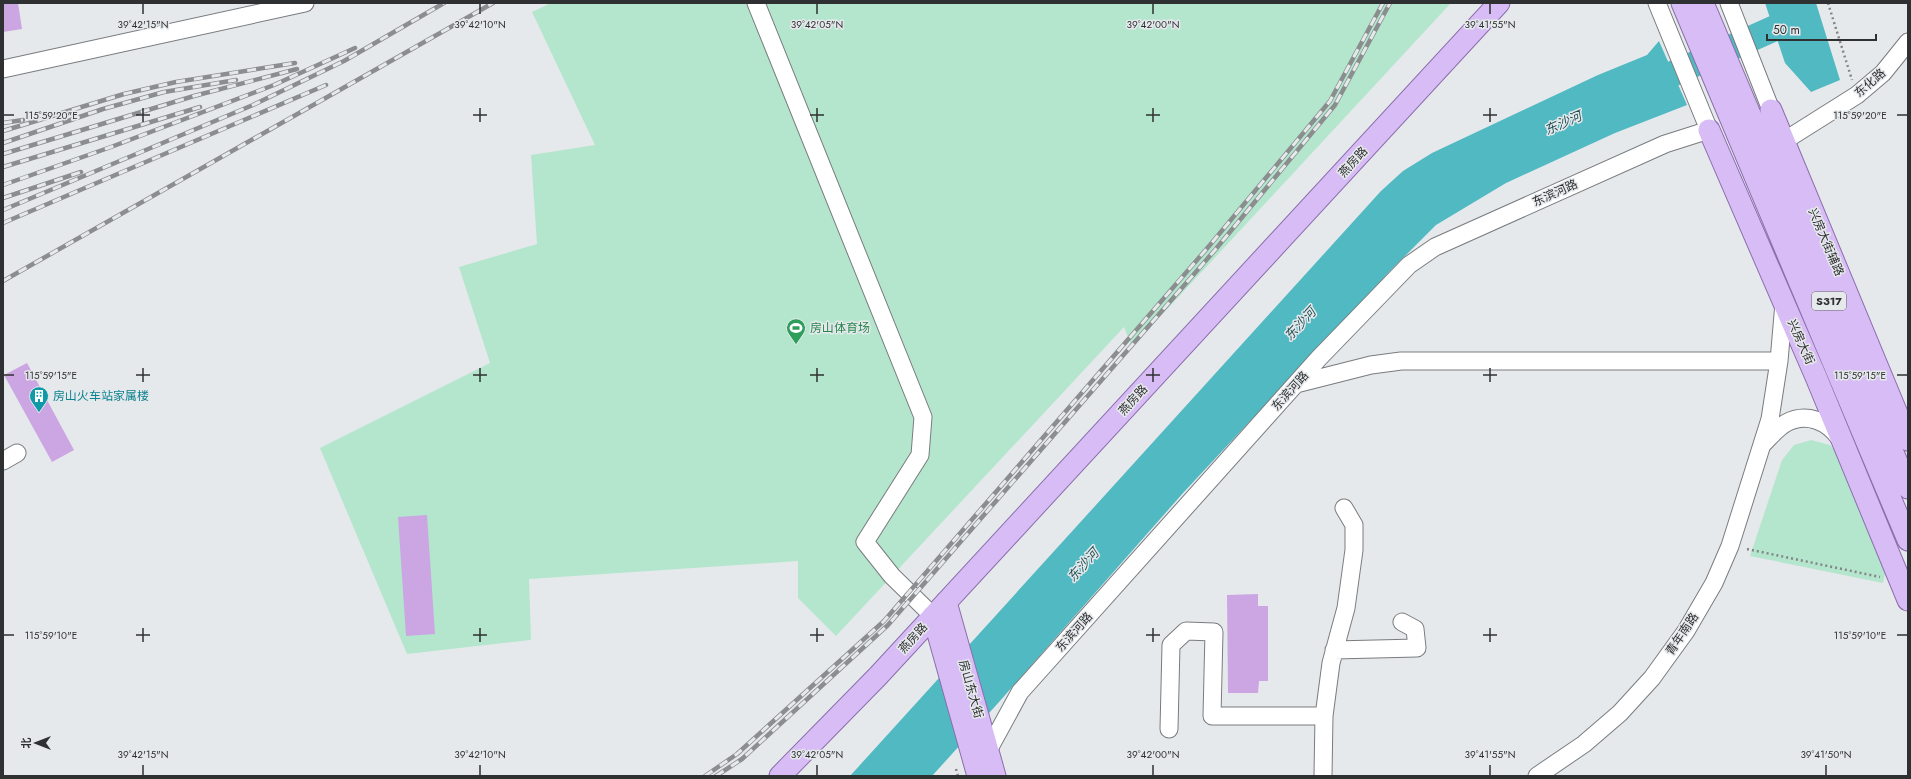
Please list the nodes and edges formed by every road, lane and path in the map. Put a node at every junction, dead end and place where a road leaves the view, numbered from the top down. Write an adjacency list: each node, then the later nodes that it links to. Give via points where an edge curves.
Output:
1 (305, 3): 10 (street)
2 (756, 3): 31 (street, via 923,417 920,455 865,542 892,576)
3 (1499, 3): 31 (main road, 燕房路)
4 (1682, 3): 13 (main road)
5 (1703, 3): 13 (main road)
6 (1729, 3): 12 (street)
7 (1828, 3): 11 (path)
8 (1659, 6): 14 (street)
9 (1908, 42): 11 (street, 东化路, via 1883,73)
10 (3, 69)
11 (1857, 96): 15 (street, 东化路)
12 (1771, 110): 15 (main road, 兴房大街辅路 / S317)
13 (1746, 122): 15 (main road); 16 (main road, 兴房大街 / S317); 19 (main road, S317)
14 (1709, 130): 17 (main road, 兴房大街); 21 (street, 东滨河路, via 1665,144 1436,247 1409,265)
15 (1784, 141): 18 (main road, 兴房大街辅路 / S317)
16 (1776, 226): 17 (main road); 27 (main road, 兴房大街 / S317)
17 (1784, 303): 20 (street, 青年南路); 24 (main road, 兴房大街)
18 (1854, 311): 19 (main road); 22 (main road, 兴房大街辅路 / S317)
19 (1851, 353): 25 (main road, S317)
20 (1779, 361): 21 (street, via 1401,361 1371,365); 23 (street, 青年南路, via 1771,412)
21 (1296, 384): 37 (street, 东滨河路, via 1020,692)
22 (1908, 440)
23 (1762, 446): 24 (street, 青年南路, via 1786,423 1805,418 1826,424 1834,430); 41 (street, 青年南路, via 1730,546 1714,583 1686,632 1652,678 1620,713 1584,744)
24 (1845, 447): 30 (main road, 兴房大街)
25 (1908, 488)
26 (1344, 508): 33 (street, via 1354,525 1354,550 1346,608)
27 (1908, 540)
28 (1747, 549): 29 (path)
29 (1884, 578)
30 (1908, 600)
31 (940, 609): 36 (main road, 房山东大街); 39 (main road, 燕房路)
32 (1402, 622): 33 (street, via 1415,629 1417,648)
33 (1334, 650): 34 (street)
34 (1324, 716): 35 (street, via 1212,716 1214,632 1186,630 1171,645); 40 (street)
35 (1169, 729)
36 (976, 738): 37 (main road, 房山东大街); 38 (main road, 房山东大街)
37 (988, 752): 38 (main road, 房山东大街)
38 (980, 774)
39 (780, 776)
40 (1323, 776)
41 (1537, 776)

